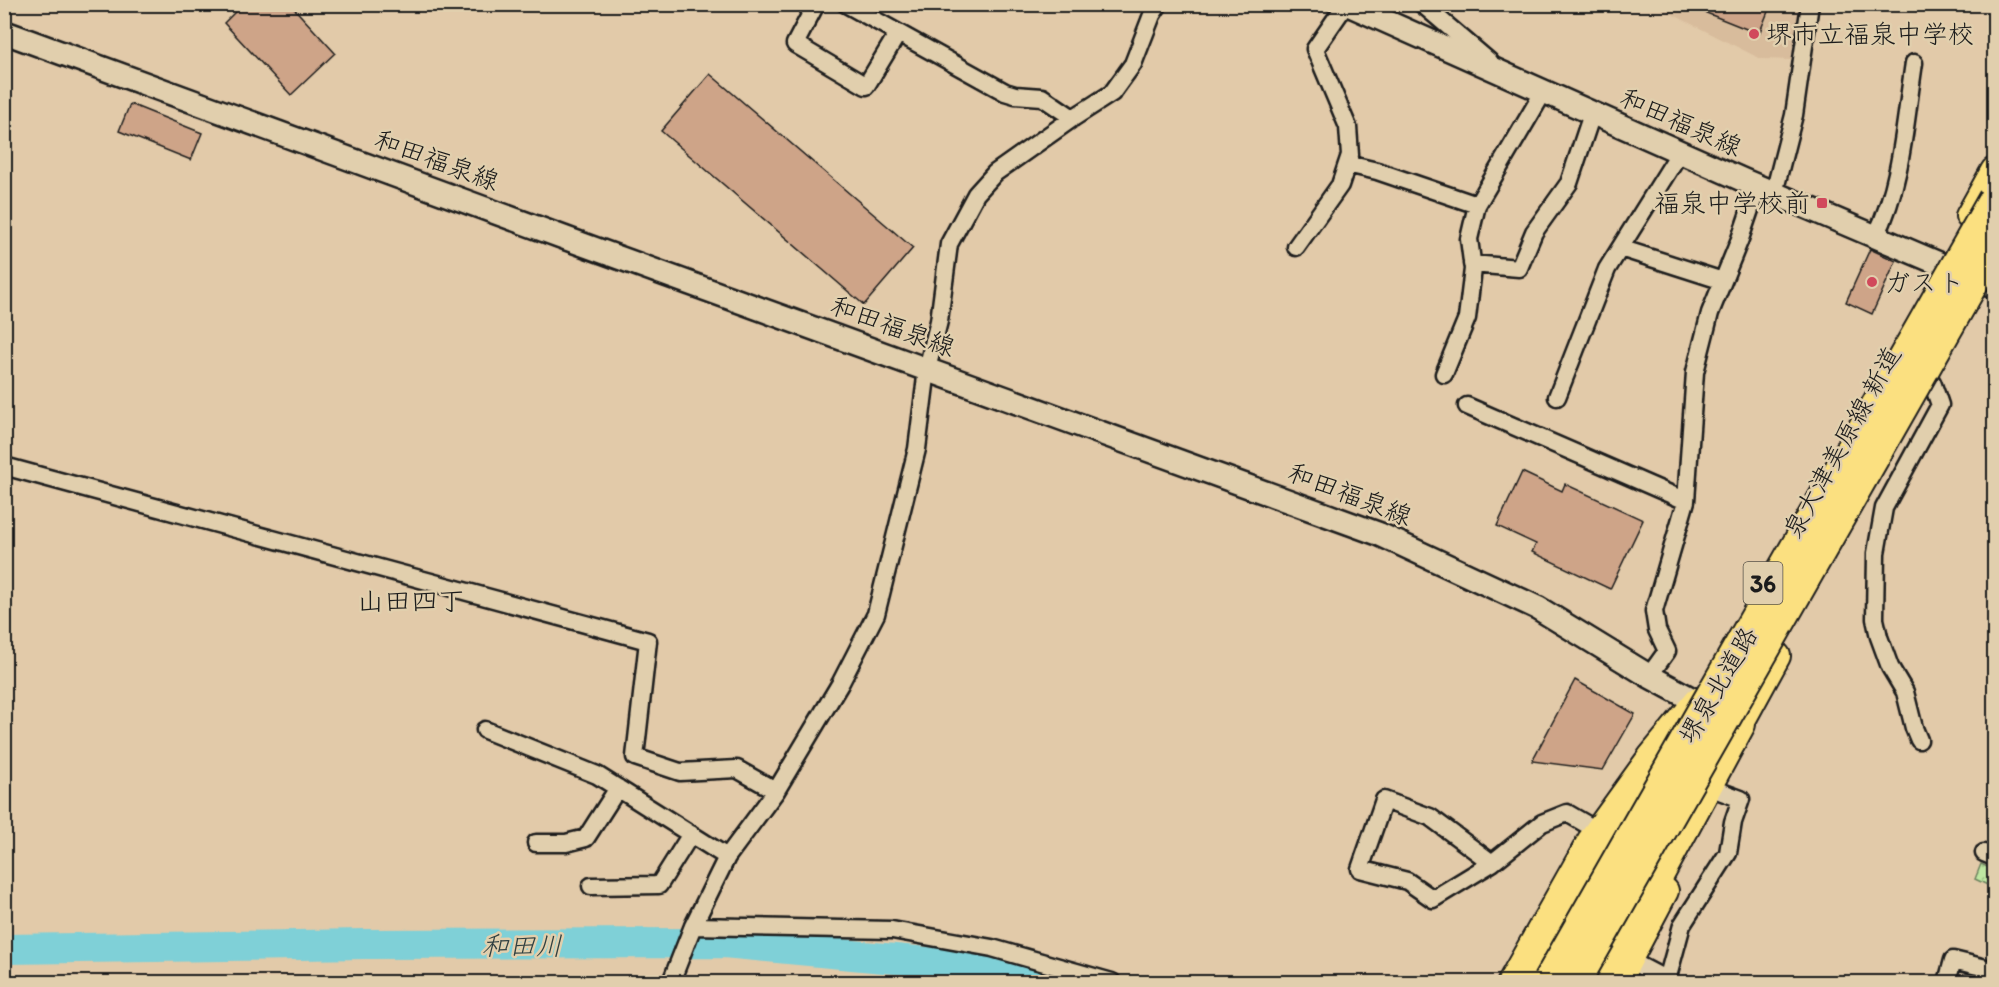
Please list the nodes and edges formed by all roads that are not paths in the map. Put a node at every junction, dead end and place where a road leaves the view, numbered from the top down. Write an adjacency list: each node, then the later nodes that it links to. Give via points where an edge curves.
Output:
1 (816, 4): 8 (street, via 795,44 866,86)
2 (846, 4): 8 (street)
3 (1159, 4): 13 (street, via 1133,64 1112,93)
4 (1346, 4): 10 (main road, 和田福泉線); 15 (street, via 1315,49 1348,127)
5 (1422, 4): 10 (street)
6 (1810, 4): 17 (street, via 1794,115)
7 (4, 32): 28 (main road, 和田福泉線)
8 (898, 33): 13 (street, via 1005,92 1042,97)
9 (1914, 63): 20 (street, via 1896,182)
10 (1503, 74): 11 (main road, 和田福泉線)
11 (1544, 92): 12 (main road, 和田福泉線); 19 (street)
12 (1592, 114): 14 (main road, 和田福泉線); 24 (street, via 1569,183 1534,232 1519,268)
13 (1073, 118): 28 (street, via 995,173 976,194 949,244 939,321)
14 (1680, 152): 17 (main road, 和田福泉線); 23 (street)
15 (1347, 164): 19 (street); 22 (street, via 1340,185)
16 (1995, 171): 25 (main road, 泉大津美原線 新道 / 36)
17 (1766, 190): 20 (main road, 和田福泉線); 26 (street)
18 (1995, 199): 57 (highway, 堺泉北道路, bridge)
19 (1477, 205): 24 (street, via 1469,239)
20 (1876, 236): 25 (main road, 和田福泉線)
21 (1995, 246): 58 (highway, 堺泉北道路, bridge)
22 (1296, 247)
23 (1620, 248): 26 (street); 31 (street, via 1607,269)
24 (1472, 264): 29 (street, via 1467,318)
25 (1941, 265): 27 (main road, 和田福泉線); 36 (main road, 泉大津美原線 新道 / 36)
26 (1723, 280): 34 (street, via 1695,372)
27 (1992, 281): 30 (main road, 泉大津美原線 新道 / 36)
28 (927, 369): 35 (main road, 和田福泉線, via 1379,534 1538,608); 42 (street, via 917,449 876,614)
29 (1444, 374)
30 (1932, 382): 37 (main road, 泉大津美原線 新道 / 36); 39 (street, via 1940,405 1884,508 1876,553 1875,619 1879,637 1905,692)
31 (1557, 397)
32 (1467, 406): 34 (street)
33 (4, 466): 42 (street, via 648,641 635,756 680,772 736,769)
34 (1686, 501): 35 (street, via 1654,612 1667,651)
35 (1649, 676): 36 (main road, 和田福泉線)
36 (1696, 703): 37 (main road, 和田福泉線); 44 (highway, via 1663,763)
37 (1740, 724): 41 (main road, 泉大津美原線 新道 / 36); 59 (highway)
38 (485, 730): 40 (street, via 597,775)
39 (1919, 740)
40 (618, 788): 43 (street); 45 (street, via 586,838)
41 (1714, 789): 50 (main road, 泉大津美原線 新道 / 36, via 1702,820); 52 (street, via 1741,799 1728,853 1682,925)
42 (776, 792): 46 (street)
43 (691, 834): 46 (street); 48 (street, via 659,885)
44 (1602, 838): 47 (street, via 1567,813 1542,823); 55 (main road); 56 (highway)
45 (536, 843)
46 (727, 857): 49 (street)
47 (1492, 863): 47 (street, via 1433,899 1407,881 1360,869 1384,800 1430,817)
48 (591, 886)
49 (692, 931): 53 (street); 54 (street, via 892,930 992,948)
50 (1629, 960): 52 (street); 60 (main road, 泉大津美原線 新道 / 36)
51 (1995, 970): 61 (street, via 1953,960)
52 (1666, 981)
53 (671, 982)
54 (1112, 982)
55 (1511, 982)
56 (1529, 982)
57 (1548, 982)
58 (1575, 982)
59 (1597, 982)
60 (1617, 982)
61 (1947, 982)

